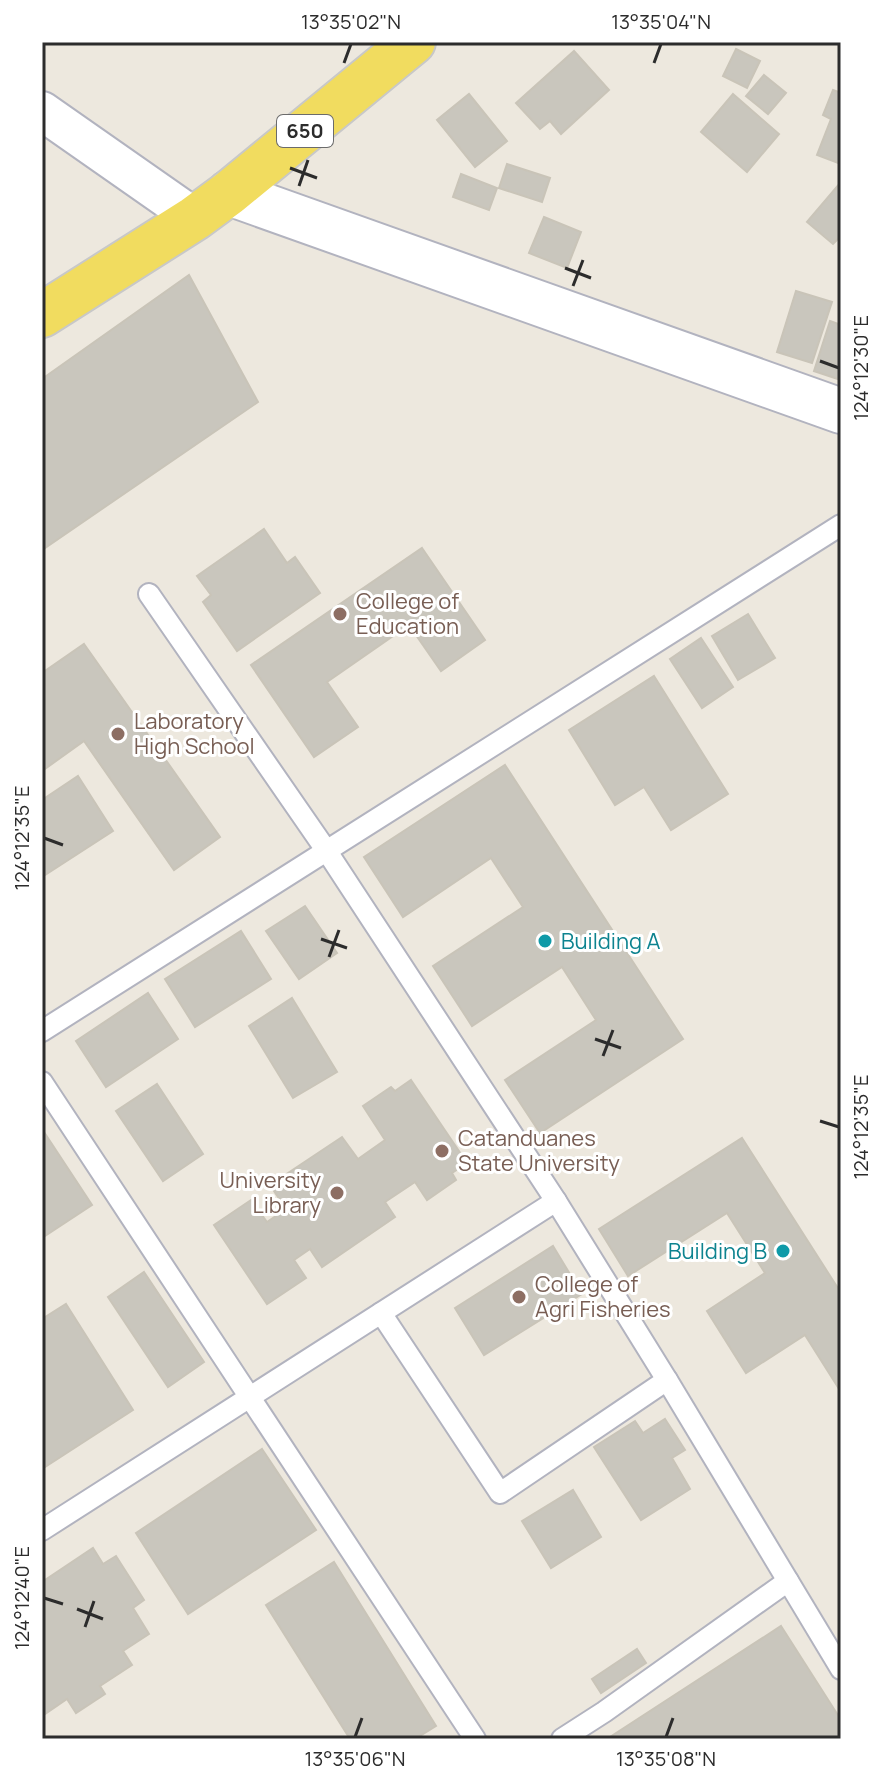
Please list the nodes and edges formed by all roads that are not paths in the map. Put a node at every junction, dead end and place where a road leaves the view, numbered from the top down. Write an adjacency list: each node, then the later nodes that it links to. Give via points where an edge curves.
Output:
1 (413, 42): 3 (main road, 650)
2 (42, 111): 3 (street)
3 (212, 205): 4 (main road, 650); 5 (street)
4 (42, 315)
5 (841, 411)
6 (841, 525): 8 (lane)
7 (149, 594): 8 (lane)
8 (326, 850): 9 (lane); 11 (lane)
9 (42, 1031)
10 (42, 1082): 14 (lane)
11 (556, 1201): 12 (lane); 13 (lane)
12 (381, 1313): 13 (lane, via 500,1493); 14 (lane)
13 (667, 1380): 16 (lane)
14 (249, 1397): 15 (lane); 18 (lane)
15 (42, 1530)
16 (788, 1581): 17 (lane); 19 (lane)
17 (841, 1669)
18 (475, 1739)
19 (562, 1739)

